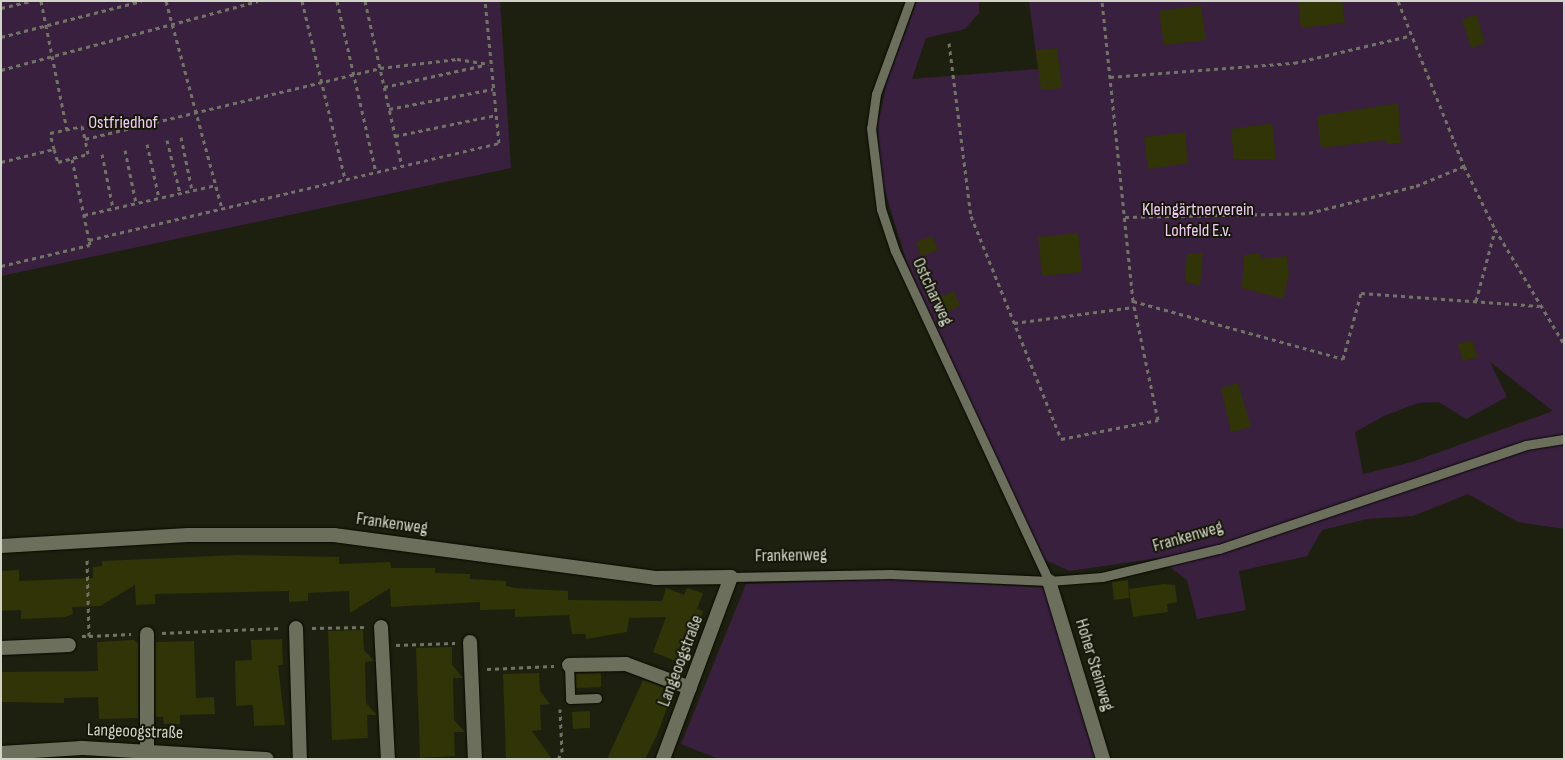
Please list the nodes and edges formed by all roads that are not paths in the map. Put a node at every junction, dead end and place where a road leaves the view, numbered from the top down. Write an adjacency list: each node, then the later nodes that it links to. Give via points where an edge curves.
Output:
1 (910, 1): 5 (lane, Ostcharweg, via 876,94 871,128 881,210 895,251)
2 (1564, 439): 5 (lane, Frankenweg, via 1526,445 1164,565)
3 (1, 546): 4 (street, Frankenweg, via 334,535 655,578)
4 (731, 577): 5 (lane, Frankenweg, via 891,574); 13 (street, Langeoogstraße)
5 (1049, 581): 24 (street, Hoher Steinweg)
6 (381, 626): 21 (street)
7 (296, 628): 20 (street)
8 (146, 634): 15 (street)
9 (470, 642): 22 (street)
10 (69, 645): 11 (street)
11 (1, 648)
12 (563, 665): 13 (street, via 626,664); 14 (lane, via 570,699)
13 (690, 688): 23 (street, Langeoogstraße)
14 (597, 698)
15 (147, 750): 16 (street, Langeoogstraße); 18 (street, Langeoogstraße)
16 (83, 753): 17 (street, Langeoogstraße)
17 (1, 754)
18 (196, 756): 19 (street, Langeoogstraße)
19 (267, 759)
20 (300, 759)
21 (388, 759)
22 (475, 759)
23 (663, 759)
24 (1103, 759)

